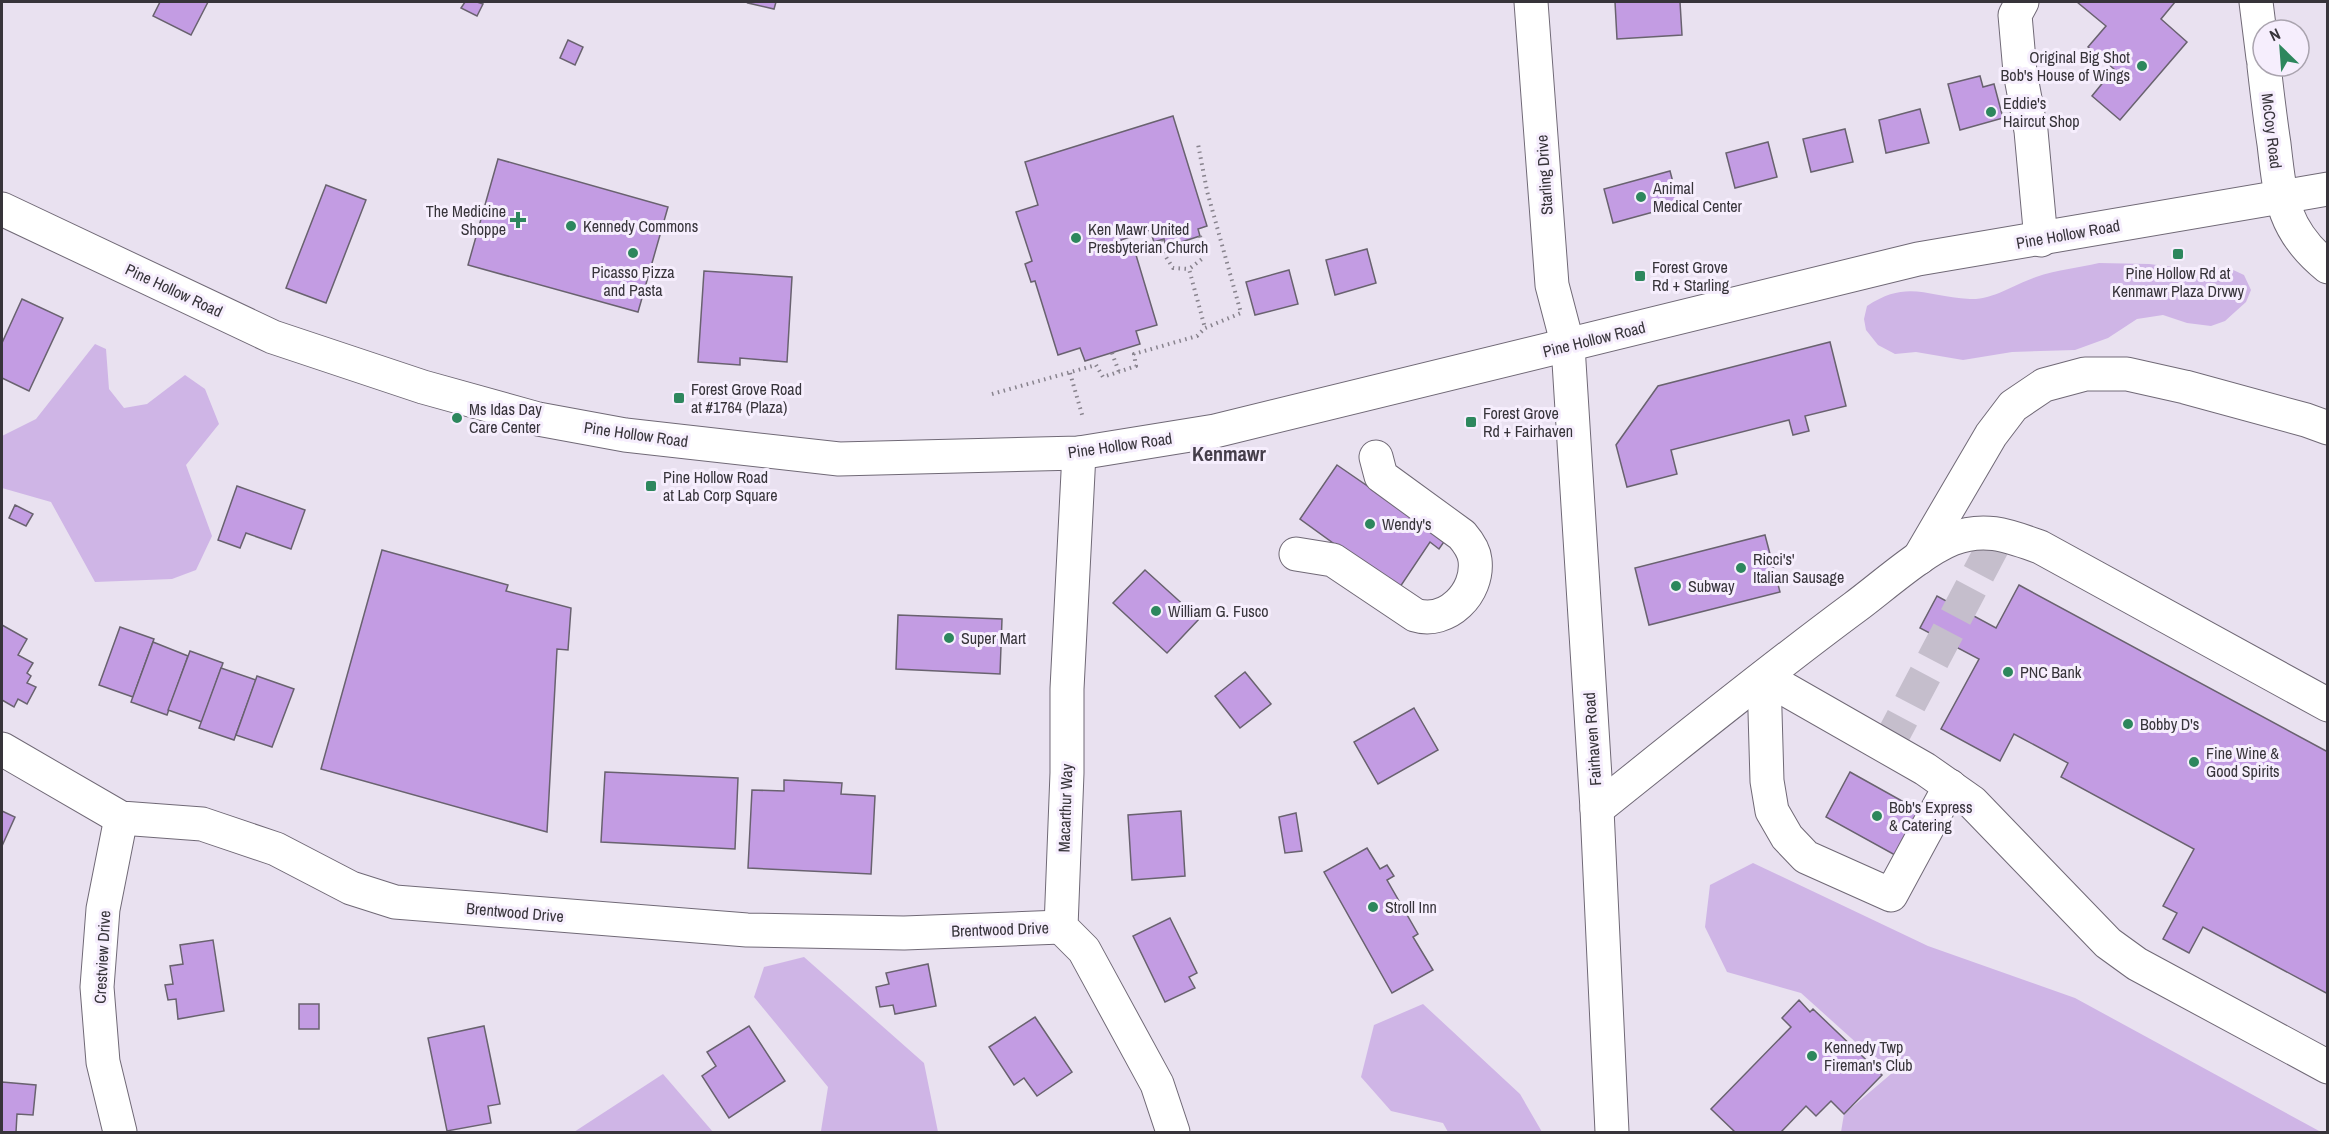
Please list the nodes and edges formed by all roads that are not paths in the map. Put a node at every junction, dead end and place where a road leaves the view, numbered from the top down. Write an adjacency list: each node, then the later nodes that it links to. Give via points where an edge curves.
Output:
1 (1531, 2): 11 (street, Starling Drive, via 1552,285)
2 (2022, 2): 9 (street, via 2015,15)
3 (2256, 2): 4 (street)
4 (2258, 18)
5 (2265, 78): 7 (street, McCoy Road)
6 (2328, 189): 7 (street, Pine Hollow Road)
7 (2280, 197): 9 (street, Pine Hollow Road); 10 (street, McCoy Road, via 2305,246)
8 (2, 209): 13 (street, Pine Hollow Road, via 273,337 423,387 538,419 625,435 838,459)
9 (2041, 240): 11 (street, Pine Hollow Road, via 1918,259)
10 (2328, 267)
11 (1568, 346): 13 (street, Pine Hollow Road, via 1215,432); 21 (street, Fairhaven Road)
12 (2328, 428): 16 (street, via 2127,374 2085,374 2044,385 2013,406 1991,435)
13 (1086, 452): 23 (street, Macarthur Way, via 1067,689)
14 (1376, 457): 15 (street, via 1381,476 1469,543 1474,573 1459,604 1434,618 1415,615 1333,560)
15 (1296, 554)
16 (1918, 560): 17 (street); 18 (street, via 1952,540 1979,533 2000,533 2040,547)
17 (1764, 677): 20 (street); 20 (street, via 1767,781 1772,811 1787,837 1806,857 1891,895); 21 (street)
18 (2328, 705)
19 (2, 749): 22 (street, Brentwood Drive)
20 (1950, 786): 24 (street, via 1971,802 2108,943 2137,964)
21 (1597, 809): 27 (street, Fairhaven Road)
22 (121, 818): 23 (street, Brentwood Drive, via 202,824 276,849 351,888 395,902 747,930 904,933); 25 (street, Crestview Drive, via 103,909 97,987 103,1062)
23 (1061, 927): 26 (street, via 1084,950 1157,1084)
24 (2328, 1067)
25 (120, 1132)
26 (1173, 1132)
27 (1612, 1132)

